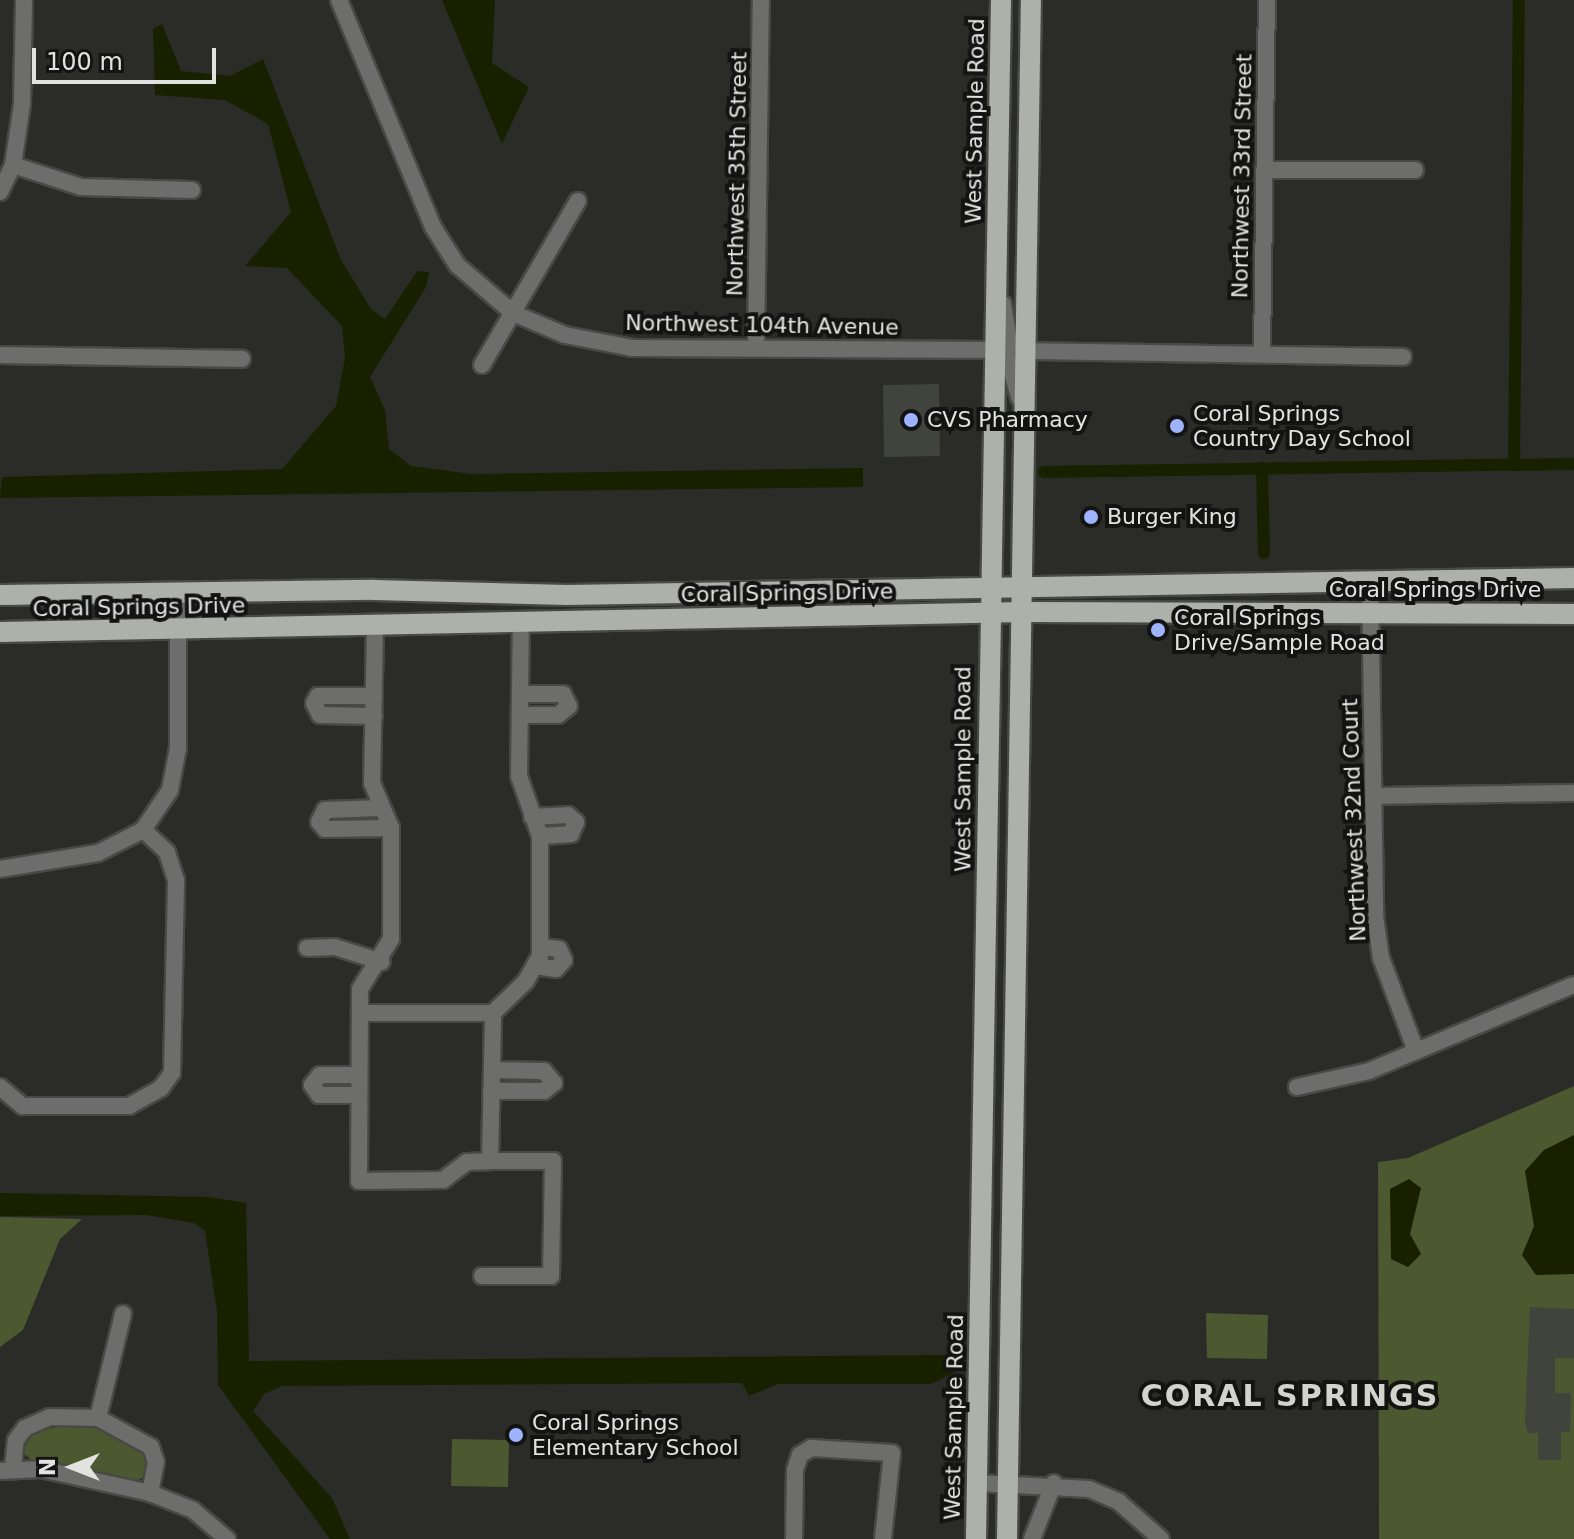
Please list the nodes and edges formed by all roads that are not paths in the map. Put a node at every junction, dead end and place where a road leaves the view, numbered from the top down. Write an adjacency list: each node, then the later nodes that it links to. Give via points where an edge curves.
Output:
1 (24, 0): 7 (street, via 22,104)
2 (339, 0): 14 (street, Northwest 104th Avenue, via 433,227 457,265)
3 (761, 0): 15 (street, Northwest 35th Street)
4 (1001, 0): 13 (main road, West Sample Road)
5 (1267, 0): 8 (street, Northwest 33rd Street)
6 (1030, 2): 17 (main road)
7 (13, 165): 10 (street, via 81,187); 11 (street)
8 (1264, 170): 9 (street); 18 (street, Northwest 33rd Street)
9 (1415, 170)
10 (192, 190)
11 (0, 192)
12 (578, 201): 14 (street)
13 (998, 261): 16 (main road, West Sample Road); 17 (street, via 1009,340)
14 (513, 313): 15 (street, Northwest 104th Avenue, via 598,343); 22 (street)
15 (756, 348): 16 (street, Northwest 104th Avenue)
16 (996, 350): 23 (street, via 1012,366); 26 (main road, West Sample Road)
17 (1026, 351): 18 (street); 23 (main road)
18 (1262, 352): 20 (street)
19 (0, 355): 21 (street)
20 (1403, 357)
21 (242, 359)
22 (482, 365)
23 (1025, 422): 27 (main road)
24 (1574, 578): 25 (main road, Coral Springs Drive)
25 (1370, 582): 27 (main road, Coral Springs Drive); 32 (street, Northwest 32nd Court)
26 (988, 589): 27 (main road, Coral Springs Drive); 28 (main road, Coral Springs Drive); 31 (main road, West Sample Road)
27 (1023, 589): 30 (main road)
28 (178, 593): 29 (main road, Coral Springs Drive); 36 (street)
29 (0, 595)
30 (1023, 612): 31 (main road, Coral Springs Drive); 32 (main road, Coral Springs Drive); 69 (main road)
31 (988, 613): 34 (main road, Coral Springs Drive); 70 (main road, West Sample Road)
32 (1370, 614): 33 (main road, Coral Springs Drive); 43 (street, Northwest 32nd Court)
33 (1574, 614)
34 (521, 621): 35 (main road, Coral Springs Drive); 38 (street)
35 (375, 628): 36 (main road, Coral Springs Drive); 39 (street)
36 (178, 631): 37 (main road, Coral Springs Drive); 47 (street, via 178,748 170,790)
37 (0, 632)
38 (521, 694): 40 (street); 40 (street, via 563,694 569,706 558,715)
39 (374, 696): 41 (street); 41 (street, via 318,696 314,703 320,715)
40 (520, 715): 45 (street, via 519,776)
41 (374, 716): 44 (street, via 372,783)
42 (1574, 793): 43 (street)
43 (1374, 796): 57 (street, Northwest 32nd Court, via 1381,958)
44 (382, 808): 46 (street); 46 (street, via 325,810 319,822 330,829)
45 (532, 817): 48 (street); 48 (street, via 568,815 576,822 571,834)
46 (391, 828): 52 (street, via 391,939)
47 (143, 830): 49 (street, via 98,853); 62 (street, via 167,852 176,880 172,1073 161,1088 129,1106 23,1106)
48 (540, 836): 50 (street)
49 (1, 865)
50 (540, 947): 53 (street); 53 (street, via 559,949 564,960 556,969)
51 (307, 948): 52 (street, via 335,947)
52 (382, 962): 55 (street, via 362,981)
53 (536, 966): 56 (street)
54 (1574, 985): 57 (street)
55 (360, 1013): 56 (street); 59 (street)
56 (493, 1013): 58 (street)
57 (1416, 1051): 60 (street, via 1342,1080)
58 (492, 1070): 61 (street); 61 (street, via 544,1071 554,1083 544,1091)
59 (359, 1075): 63 (street); 63 (street, via 320,1075 312,1085 319,1095)
60 (1297, 1087)
61 (491, 1091): 64 (street)
62 (4, 1092)
63 (359, 1095): 64 (street, via 359,1181 443,1180 467,1162)
64 (490, 1161): 65 (street, via 553,1161 551,1276)
65 (482, 1276)
66 (123, 1314): 67 (street)
67 (98, 1418): 68 (street, via 50,1417 25,1428); 72 (street, via 151,1447 156,1462)
68 (6, 1469): 72 (street)
69 (1008, 1482): 70 (street); 71 (street); 77 (main road)
70 (977, 1483): 76 (main road, West Sample Road)
71 (1054, 1483): 78 (street); 79 (street, via 1119,1502)
72 (150, 1493): 73 (street, via 193,1510)
73 (227, 1539)
74 (794, 1539): 75 (street, via 800,1455 811,1448 892,1453)
75 (883, 1539)
76 (976, 1539)
77 (1007, 1539)
78 (1032, 1539)
79 (1161, 1539)

